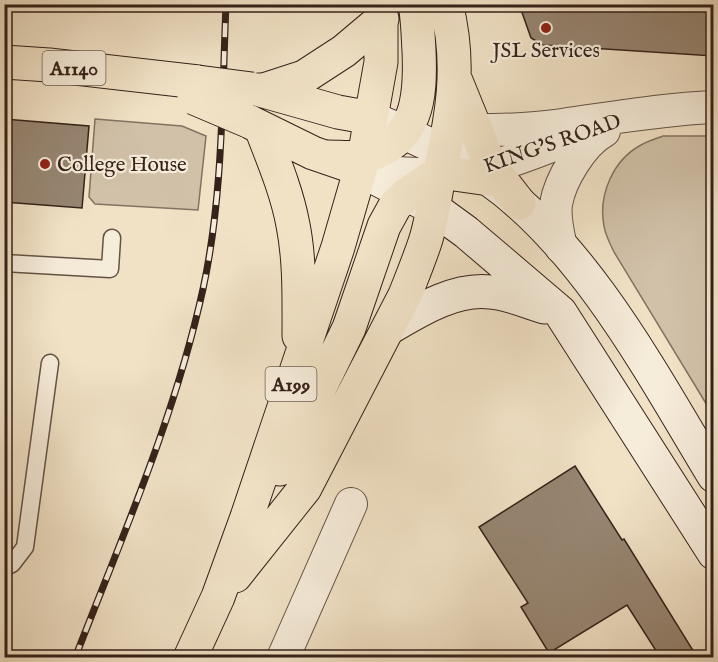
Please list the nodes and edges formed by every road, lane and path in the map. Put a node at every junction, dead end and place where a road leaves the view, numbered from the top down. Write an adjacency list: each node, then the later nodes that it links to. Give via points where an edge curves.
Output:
1 (415, 4): 11 (main road, via 420,78 417,107)
2 (446, 4): 12 (main road, via 456,79)
3 (382, 12): 5 (main road, via 357,42 318,69 304,77); 9 (main road, A199, via 381,59)
4 (4, 62): 6 (main road, A1140, via 144,77)
5 (258, 89): 6 (main road, bridge); 9 (main road)
6 (196, 90): 10 (main road, bridge)
7 (714, 107): 8 (street, KING'S ROAD)
8 (637, 114): 12 (street, KING'S ROAD); 14 (street, KING'S ROAD); 17 (street, via 594,136 572,163 556,204)
9 (371, 118): 11 (main road); 13 (main road, A199)
10 (255, 124): 13 (main road, via 313,153); 21 (main road, A199, via 278,174 293,226)
11 (405, 129): 12 (main road); 13 (main road)
12 (453, 146): 13 (street, KING'S ROAD, via 405,174); 14 (main road); 14 (main road); 15 (main road, A199)
13 (362, 163): 15 (main road); 21 (main road, A199)
14 (484, 172): 17 (main road)
15 (420, 201): 19 (main road, via 466,232); 20 (main road, A199, via 418,262); 27 (main road, A199, via 394,206 349,328)
16 (112, 238): 18 (lane, via 110,269)
17 (561, 247): 23 (main road, via 603,299)
18 (4, 263)
19 (560, 312): 20 (main road, via 489,291 453,297 423,308); 25 (main road)
20 (389, 328): 27 (main road, A199, via 305,489)
21 (299, 362): 27 (main road, A199)
22 (50, 363): 26 (lane, via 25,546 12,564)
23 (714, 476)
24 (351, 504): 29 (street)
25 (714, 553)
26 (4, 567)
27 (218, 597): 28 (main road, A199)
28 (190, 657)
29 (283, 657)

